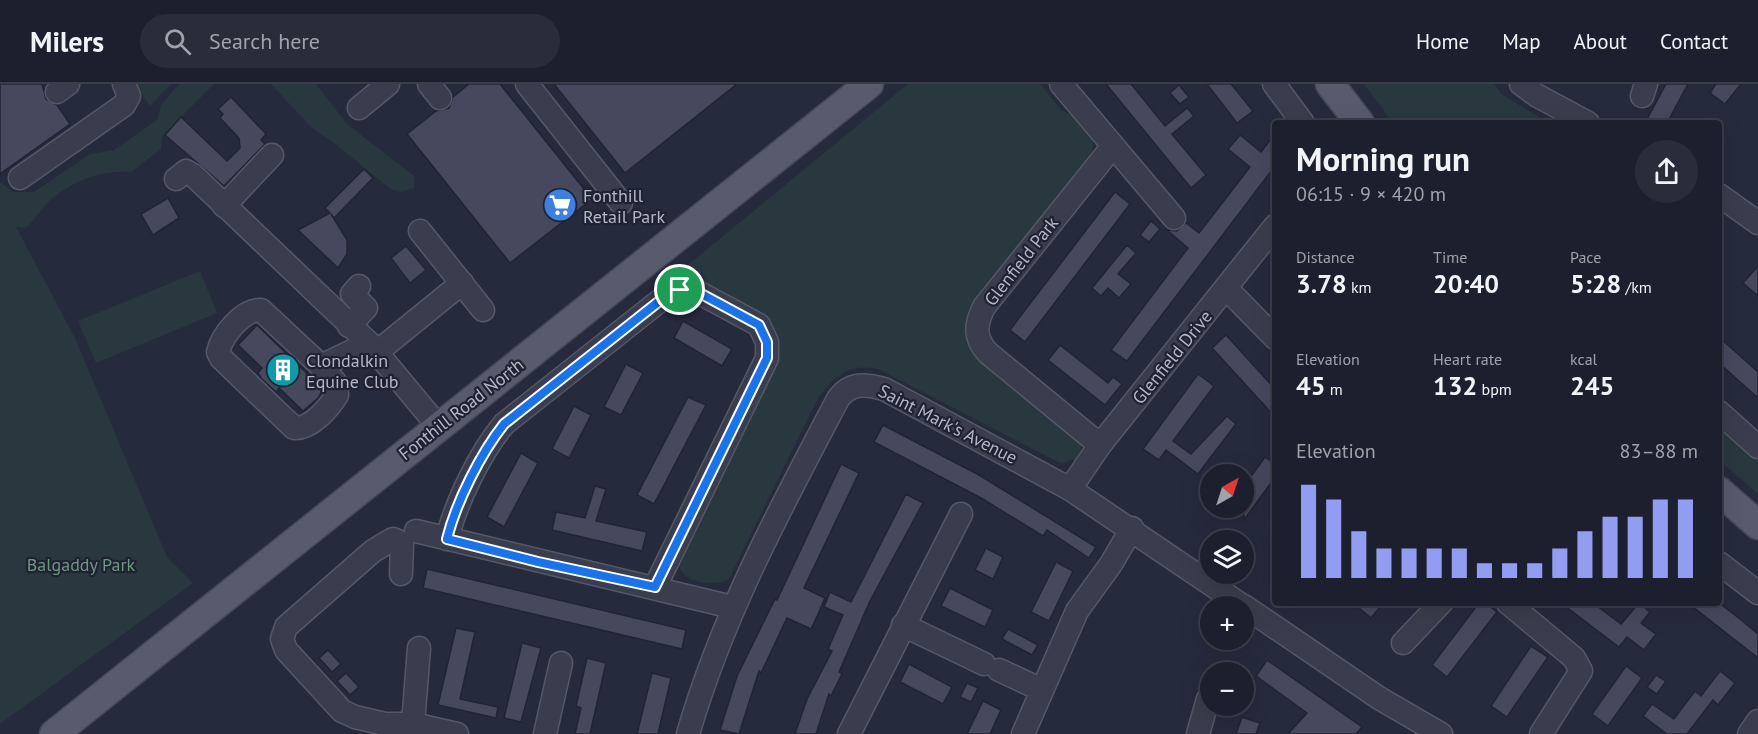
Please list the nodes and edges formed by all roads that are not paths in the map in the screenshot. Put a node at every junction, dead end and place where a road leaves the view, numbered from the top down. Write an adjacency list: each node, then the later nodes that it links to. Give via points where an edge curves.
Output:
1 (124, 84): 15 (street, via 129,96 124,105)
2 (388, 84): 9 (street)
3 (527, 84): 18 (street)
4 (869, 84): 33 (main road, Fonthill Road North)
5 (1061, 84): 13 (street)
6 (1274, 84): 10 (street)
7 (1330, 84): 11 (main road)
8 (1521, 84): 12 (street)
9 (359, 108)
10 (1301, 120)
11 (1358, 120)
12 (1582, 120)
13 (1113, 146): 20 (street); 34 (street, Glenfield Park, via 984,307 976,331 988,353)
14 (272, 155): 19 (street)
15 (20, 178)
16 (176, 179): 19 (street, via 186,171 194,175)
17 (1722, 197): 21 (street)
18 (621, 203)
19 (224, 206): 28 (street)
20 (1174, 218)
21 (1758, 223)
22 (1272, 230): 26 (street, Glenfield Drive)
23 (420, 231): 24 (street)
24 (462, 283): 27 (street); 30 (street)
25 (359, 286): 28 (street, via 352,294 366,308)
26 (1227, 289): 29 (street); 34 (street, Glenfield Drive)
27 (483, 310)
28 (349, 326): 30 (street)
29 (1272, 335)
30 (373, 348): 31 (street); 33 (street)
31 (321, 366): 31 (street, via 336,383 337,395 306,428 294,428 219,352 224,336 249,312 261,310)
32 (1722, 415): 35 (street)
33 (438, 426): 62 (main road, Fonthill Road North)
34 (1100, 446): 36 (street, Glenfield Drive)
35 (1758, 447)
36 (1071, 489): 40 (street, Saint Mark's Avenue); 50 (street, Saint Mark's Avenue, via 884,389 856,385 838,399)
37 (1722, 494): 39 (main road)
38 (961, 514): 52 (street)
39 (1758, 525)
40 (1132, 528): 47 (street, Saint Mark's Avenue); 56 (street, via 1081,603)
41 (416, 531): 42 (street)
42 (447, 539): 45 (street); 45 (street, via 460,502 504,424 667,295 694,290 759,325 767,342 767,358)
43 (1722, 565): 46 (street)
44 (401, 574): 59 (street, via 402,543 393,539 373,551 286,627 282,639 286,650 342,711 385,724)
45 (655, 587): 50 (street)
46 (1758, 592)
47 (1229, 596)
48 (1438, 606): 53 (street)
49 (1512, 606): 68 (street, via 1574,658 1581,670)
50 (732, 607): 65 (street, Saint Mark's Avenue, via 710,661)
51 (1254, 613): 60 (street, Saint Mark's Avenue)
52 (903, 625): 56 (street); 61 (street)
53 (1403, 643)
54 (419, 648): 59 (street)
55 (561, 663): 64 (street)
56 (1042, 690): 66 (street)
57 (1203, 716): 67 (street)
58 (1758, 721): 69 (street)
59 (413, 724): 63 (street)
60 (1428, 731)
61 (854, 733)
62 (54, 734)
63 (457, 734)
64 (545, 734)
65 (688, 734)
66 (1023, 734)
67 (1198, 734)
68 (1541, 734)
69 (1749, 734)

